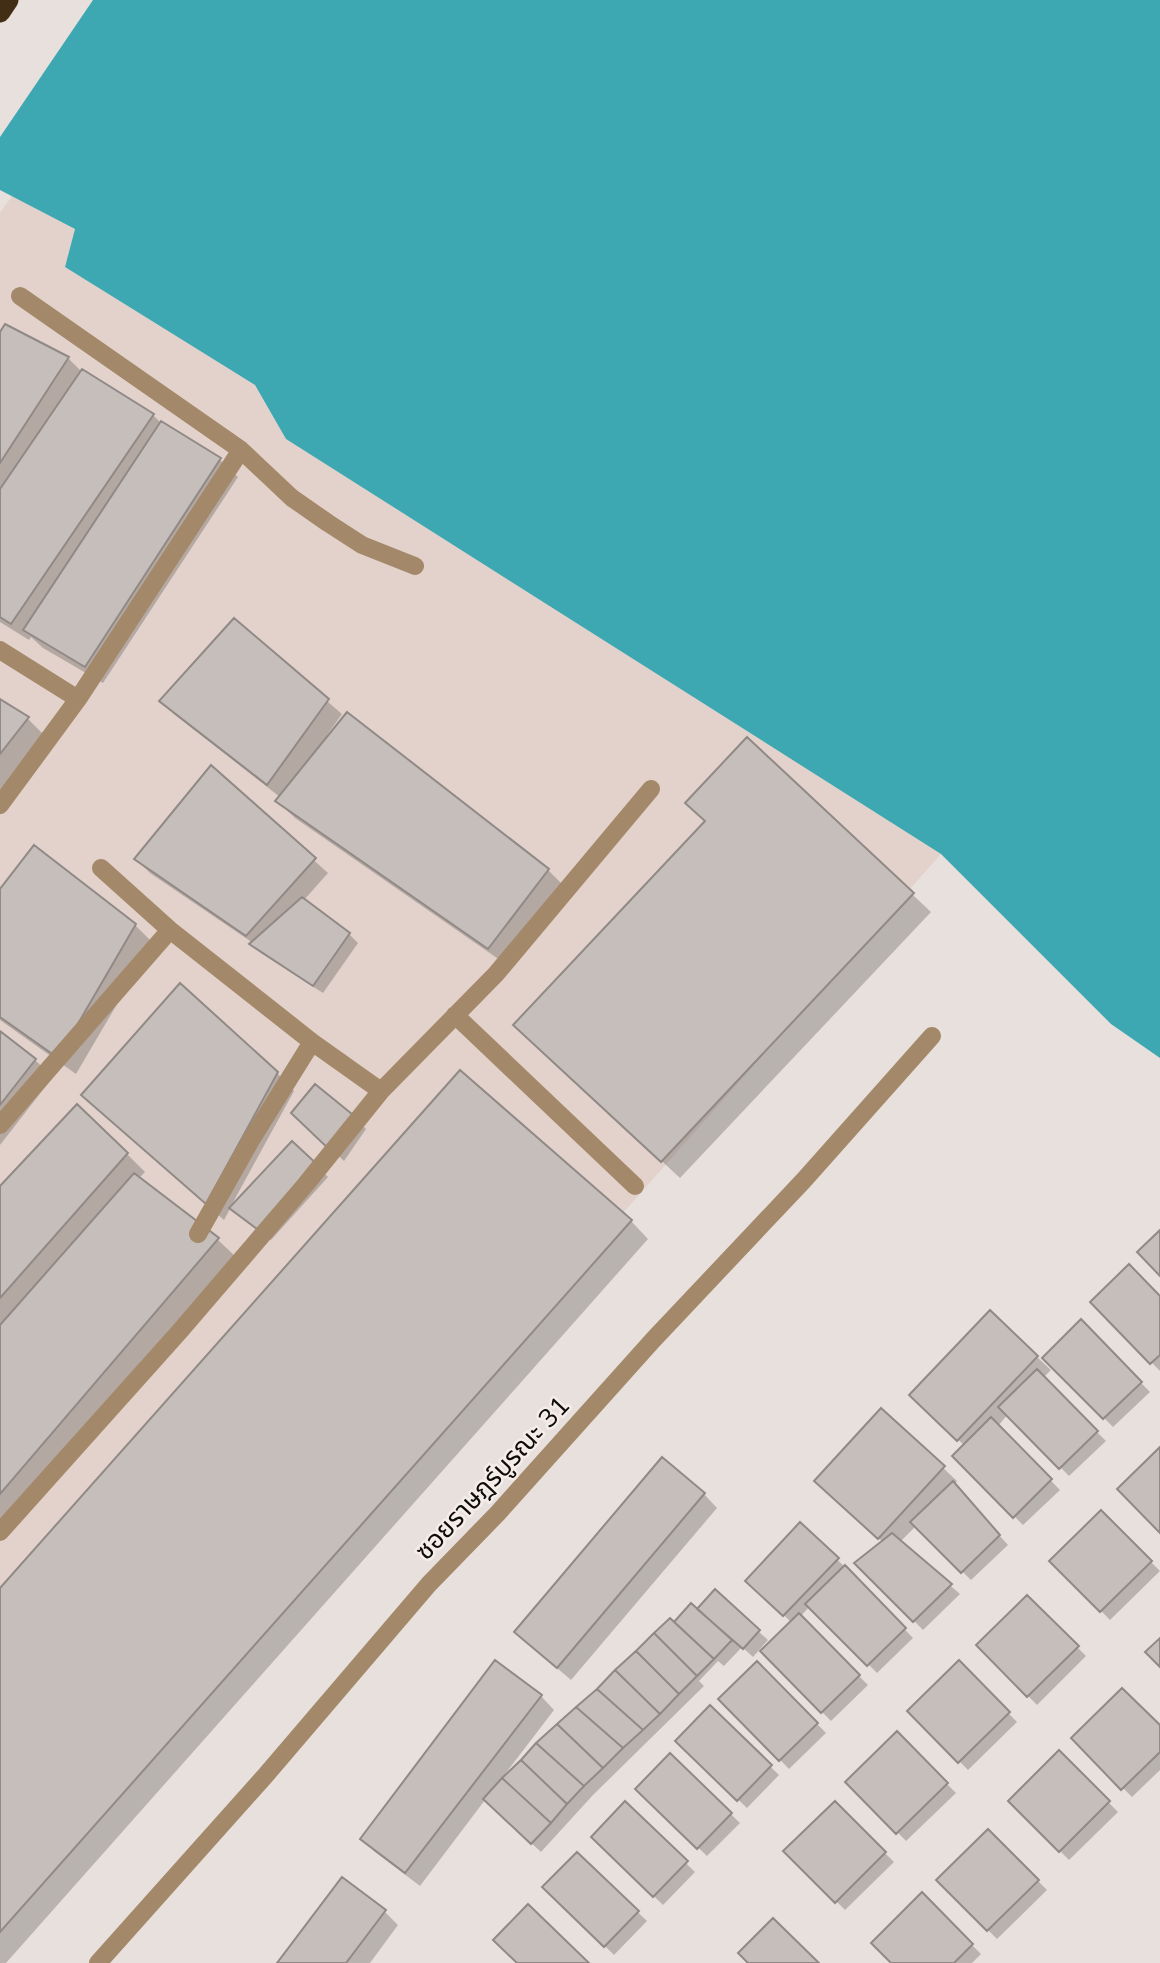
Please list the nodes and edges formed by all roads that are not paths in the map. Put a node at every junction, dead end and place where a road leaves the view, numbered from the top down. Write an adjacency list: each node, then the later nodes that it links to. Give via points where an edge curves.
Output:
1 (8, 0): 2 (highway)
2 (0, 12)
3 (20, 296): 4 (street)
4 (241, 450): 5 (street, via 292,498 328,523 362,545); 7 (street)
5 (415, 566)
6 (0, 650): 7 (street)
7 (78, 699): 9 (street)
8 (651, 789): 12 (street, via 496,974)
9 (0, 806)
10 (101, 868): 11 (street)
11 (170, 930): 14 (street); 16 (street)
12 (455, 1015): 15 (street); 17 (street)
13 (932, 1036): 20 (street, ซอยราษฎร์บูรณะ 31, via 429,1584)
14 (312, 1042): 15 (street); 18 (street)
15 (381, 1091): 19 (street, via 198,1310)
16 (0, 1125)
17 (635, 1186)
18 (198, 1234)
19 (0, 1532)
20 (98, 1963)

